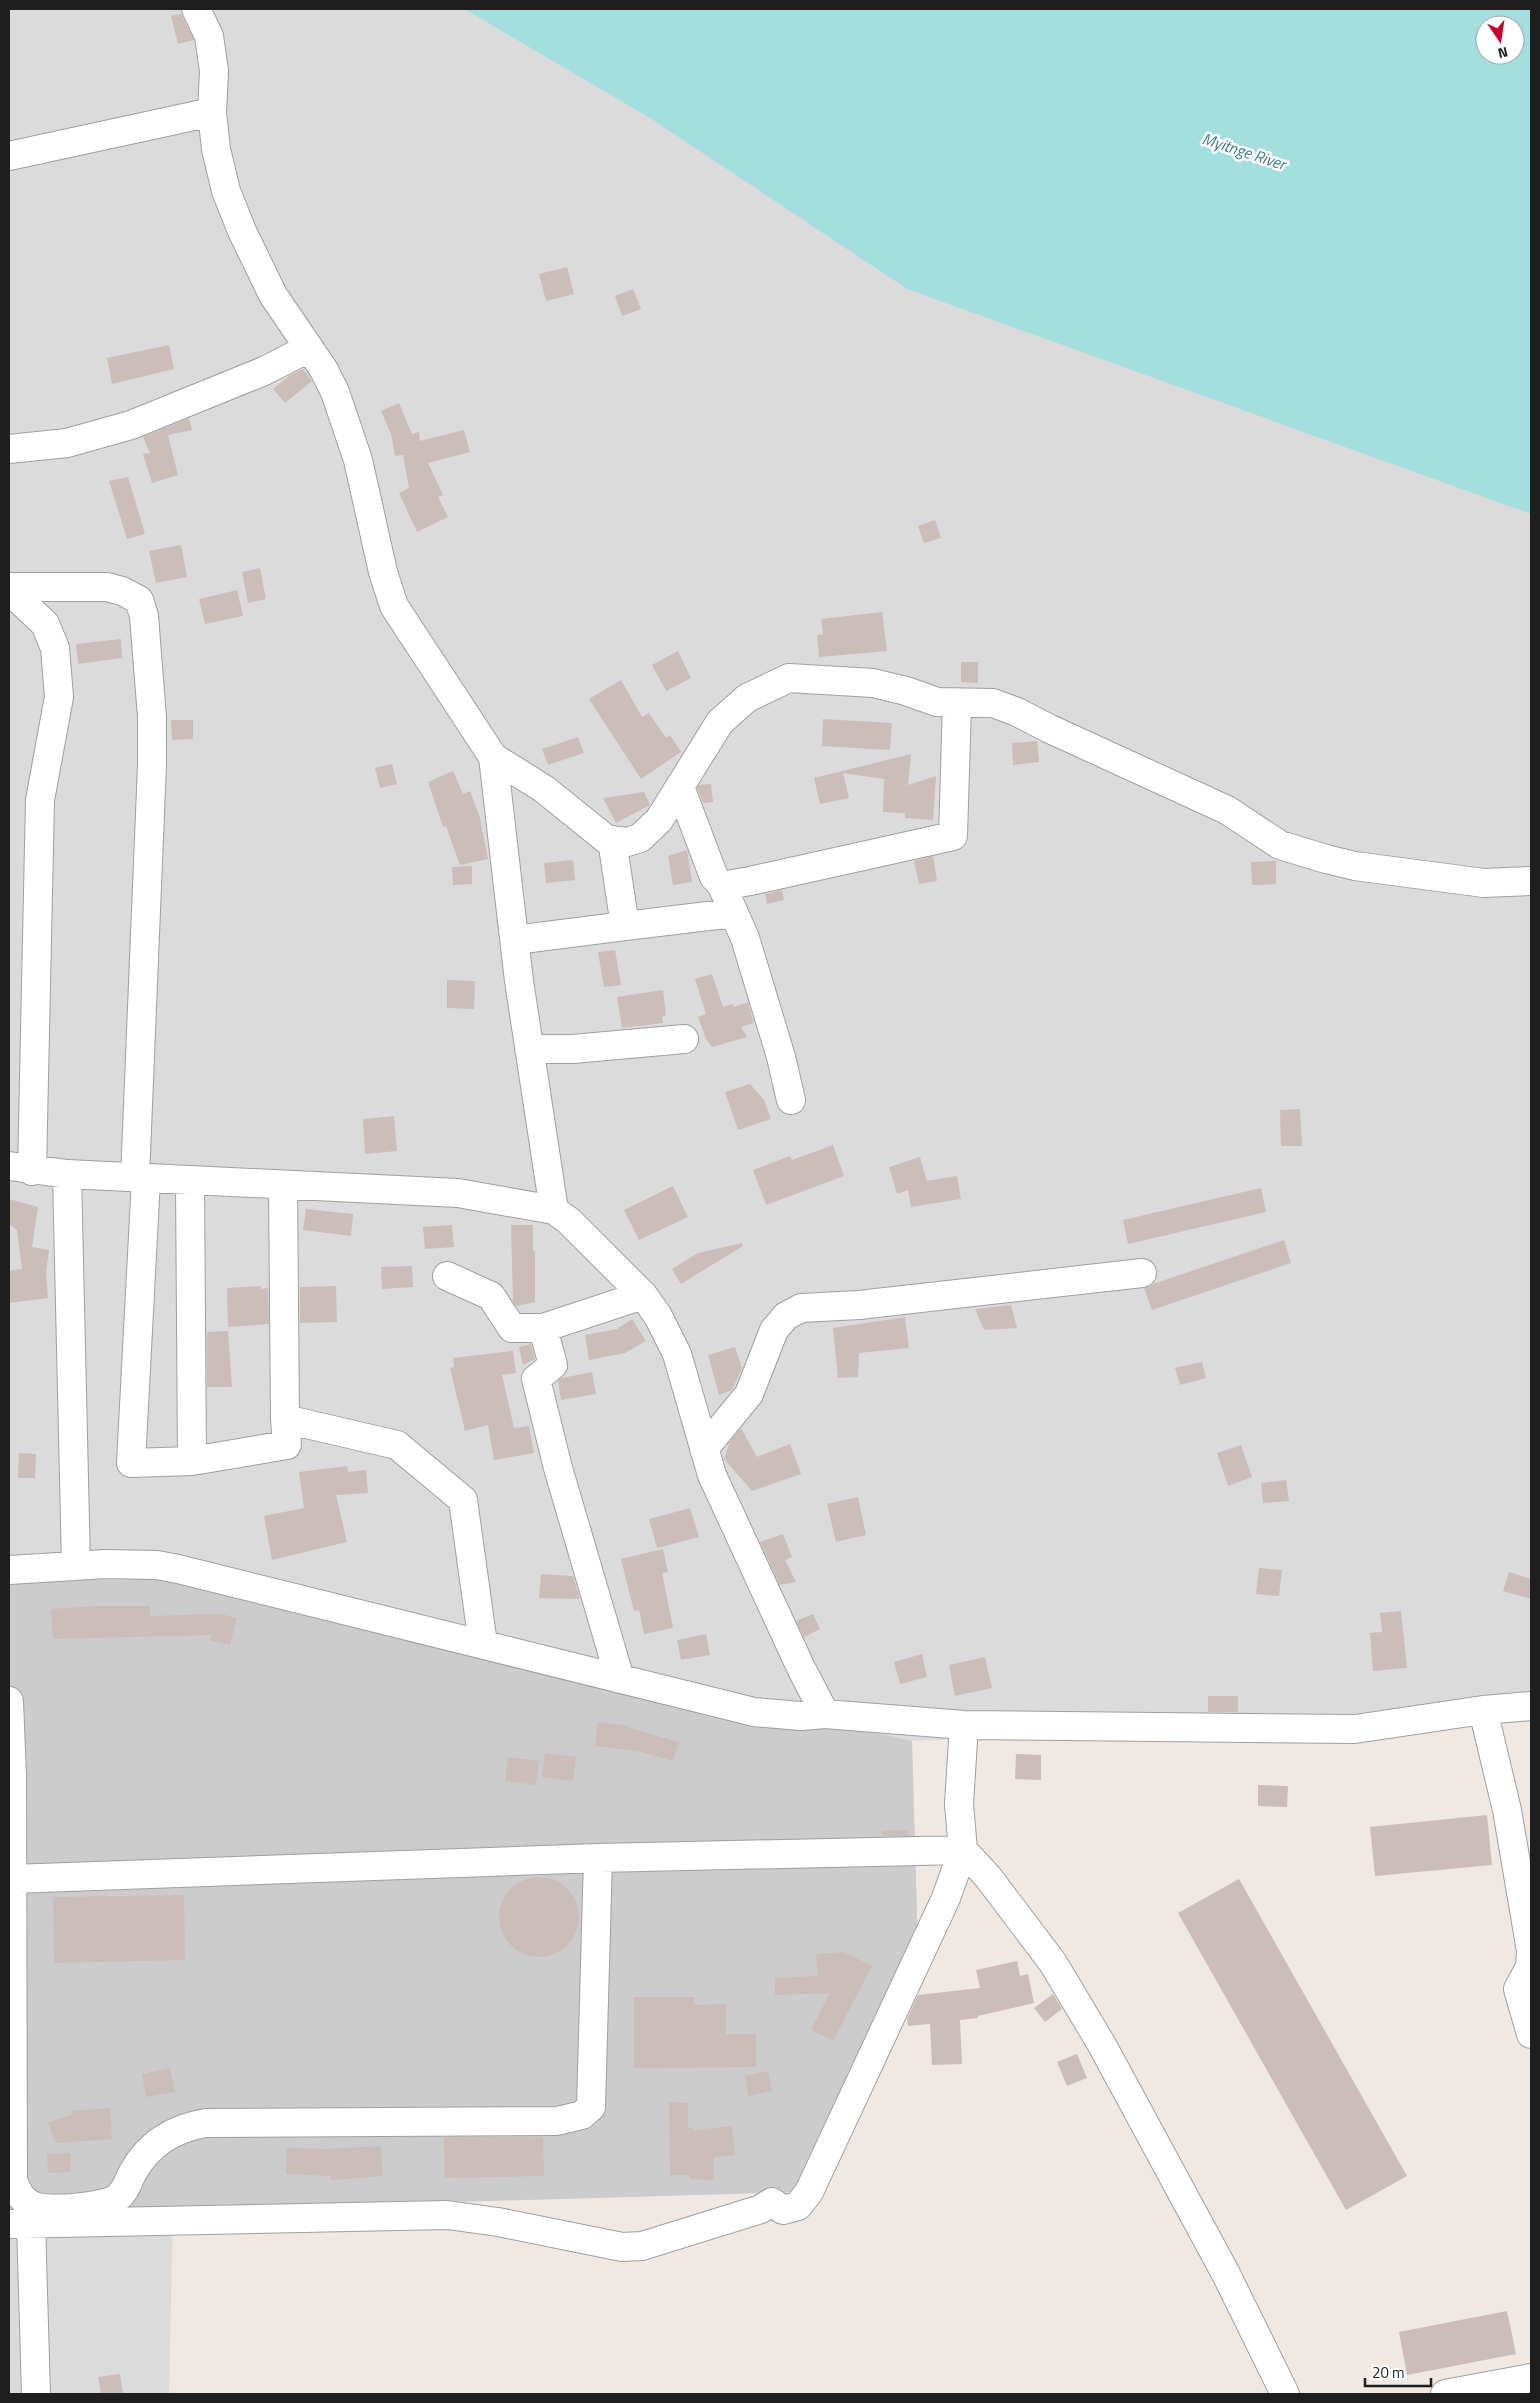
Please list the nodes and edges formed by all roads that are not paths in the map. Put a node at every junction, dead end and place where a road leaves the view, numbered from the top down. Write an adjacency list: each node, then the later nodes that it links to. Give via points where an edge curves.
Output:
1 (196, 9): 2 (street, via 209,36 214,71)
2 (212, 112): 3 (street); 4 (street, via 216,149 226,191 242,231 273,295)
3 (9, 156)
4 (309, 348): 5 (street, via 264,371 131,425 67,443); 8 (street, via 335,392 348,427 394,606)
5 (9, 449)
6 (9, 588): 19 (street, via 45,624 55,648 59,697 40,800); 21 (street, via 107,587 139,600 144,616 152,717 152,765)
7 (957, 704): 9 (street, via 936,702 873,683 789,678 747,698 720,722); 11 (street, via 993,703 1017,712 1227,810 1258,832 1289,848 1355,866 1484,883); 12 (street, via 953,836 750,881)
8 (493, 757): 10 (street, via 544,788 589,827); 15 (street)
9 (680, 787): 10 (street, via 659,820 640,838 626,842); 12 (street, via 714,877)
10 (612, 840): 14 (street)
11 (1531, 881)
12 (720, 884): 13 (street)
13 (732, 913): 14 (street); 18 (street, via 745,938)
14 (625, 926): 15 (street)
15 (515, 940): 17 (street)
16 (684, 1039): 17 (street, via 573,1049)
17 (529, 1048): 24 (street)
18 (791, 1100)
19 (20, 1168): 20 (street)
20 (67, 1174): 21 (street); 32 (street)
21 (140, 1178): 22 (street); 31 (street, via 131,1463)
22 (190, 1181): 23 (street); 31 (street)
23 (283, 1185): 24 (street, via 458,1193); 29 (street)
24 (554, 1210): 27 (street)
25 (1142, 1273): 30 (street, via 859,1305 800,1308 786,1316 774,1330 749,1394)
26 (447, 1276): 28 (street, via 491,1296 512,1328)
27 (644, 1295): 28 (street); 30 (street, via 678,1354)
28 (543, 1328): 35 (street, via 552,1364 536,1379 558,1468)
29 (285, 1419): 31 (street, via 287,1445); 34 (street, via 397,1444 463,1500)
30 (704, 1449): 39 (street, via 727,1508)
31 (192, 1461)
32 (76, 1566): 33 (street); 34 (street, via 178,1569)
33 (9, 1570)
34 (483, 1644): 35 (street)
35 (620, 1679): 39 (street, via 754,1712 800,1716)
36 (9, 1701): 43 (street)
37 (1531, 1706): 38 (street)
38 (1483, 1710): 40 (street, via 1355,1729); 44 (street, via 1507,1810 1531,1951 1530,1967 1518,1989)
39 (825, 1714): 40 (street)
40 (964, 1725): 41 (street, via 959,1804)
41 (962, 1850): 42 (street); 45 (street, via 946,1898 809,2192 798,2206 783,2210 772,2202 761,2209 642,2246 622,2247 498,2222 448,2216); 48 (street, via 988,1877 1053,1963 1102,2045 1226,2274)
42 (598, 1858): 43 (street); 43 (street, via 591,2107 582,2115 557,2121 206,2123 188,2126 167,2135 141,2159 117,2198 99,2204 50,2209 24,2200 13,2181)
43 (12, 1879)
44 (1531, 2034)
45 (20, 2224): 47 (street)
46 (1531, 2378): 49 (street)
47 (36, 2394)
48 (1285, 2394)
49 (1446, 2394)

